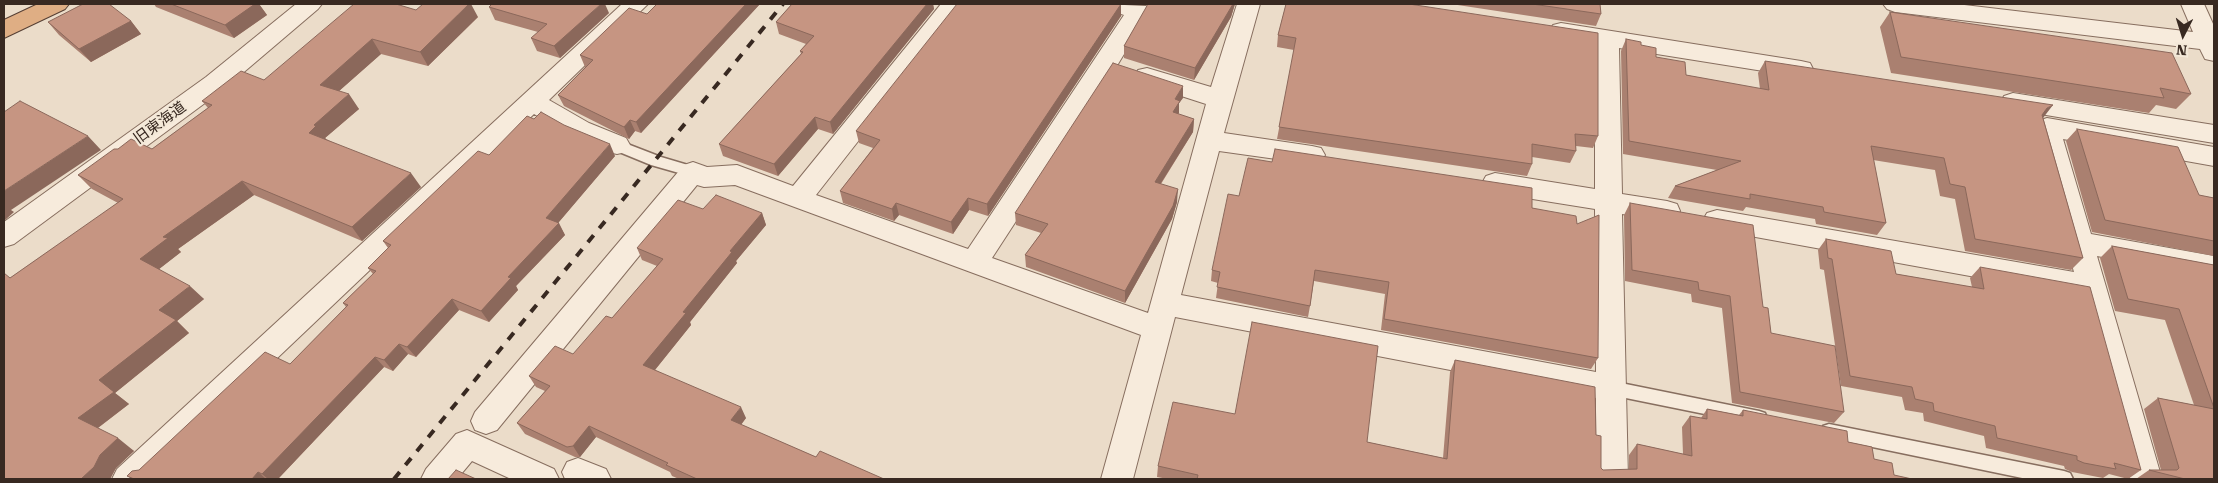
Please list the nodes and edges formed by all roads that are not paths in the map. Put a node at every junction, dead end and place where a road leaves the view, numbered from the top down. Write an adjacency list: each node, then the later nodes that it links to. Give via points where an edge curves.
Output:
1 (57, 4): 10 (highway)
2 (310, 4): 27 (street, 旧東海道, via 215,83)
3 (636, 4): 17 (street)
4 (1114, 4): 13 (street, via 1138,11)
5 (1249, 4): 15 (street)
6 (1895, 4): 12 (street)
7 (2193, 4): 12 (street)
8 (952, 6): 25 (street)
9 (1539, 27): 11 (street)
10 (4, 30)
11 (1607, 38): 14 (street); 26 (street)
12 (2211, 41)
13 (1106, 63): 15 (street); 29 (street)
14 (1822, 72)
15 (1220, 98): 19 (street)
16 (1989, 98): 18 (street)
17 (533, 102): 20 (street, via 580,129); 37 (street)
18 (2214, 134)
19 (1210, 140): 22 (street); 32 (street)
20 (617, 145): 23 (lane)
21 (2214, 156): 28 (street, via 2047,127)
22 (1333, 158)
23 (693, 172): 25 (street, via 704,178 737,175); 35 (street)
24 (1471, 180): 26 (street)
25 (798, 199): 29 (street)
26 (1609, 200): 31 (street); 33 (street)
27 (4, 236)
28 (2078, 242): 30 (street); 31 (street)
29 (974, 262): 32 (street)
30 (2214, 267)
31 (2090, 286): 43 (street)
32 (1162, 316): 33 (street); 40 (street)
33 (1611, 388): 34 (lane); 41 (street)
34 (1771, 420)
35 (486, 421)
36 (1808, 427): 42 (lane)
37 (128, 479)
38 (438, 479): 39 (street, via 467,444)
39 (543, 479)
40 (1117, 479)
41 (1612, 479)
42 (2064, 479)
43 (2146, 479)

